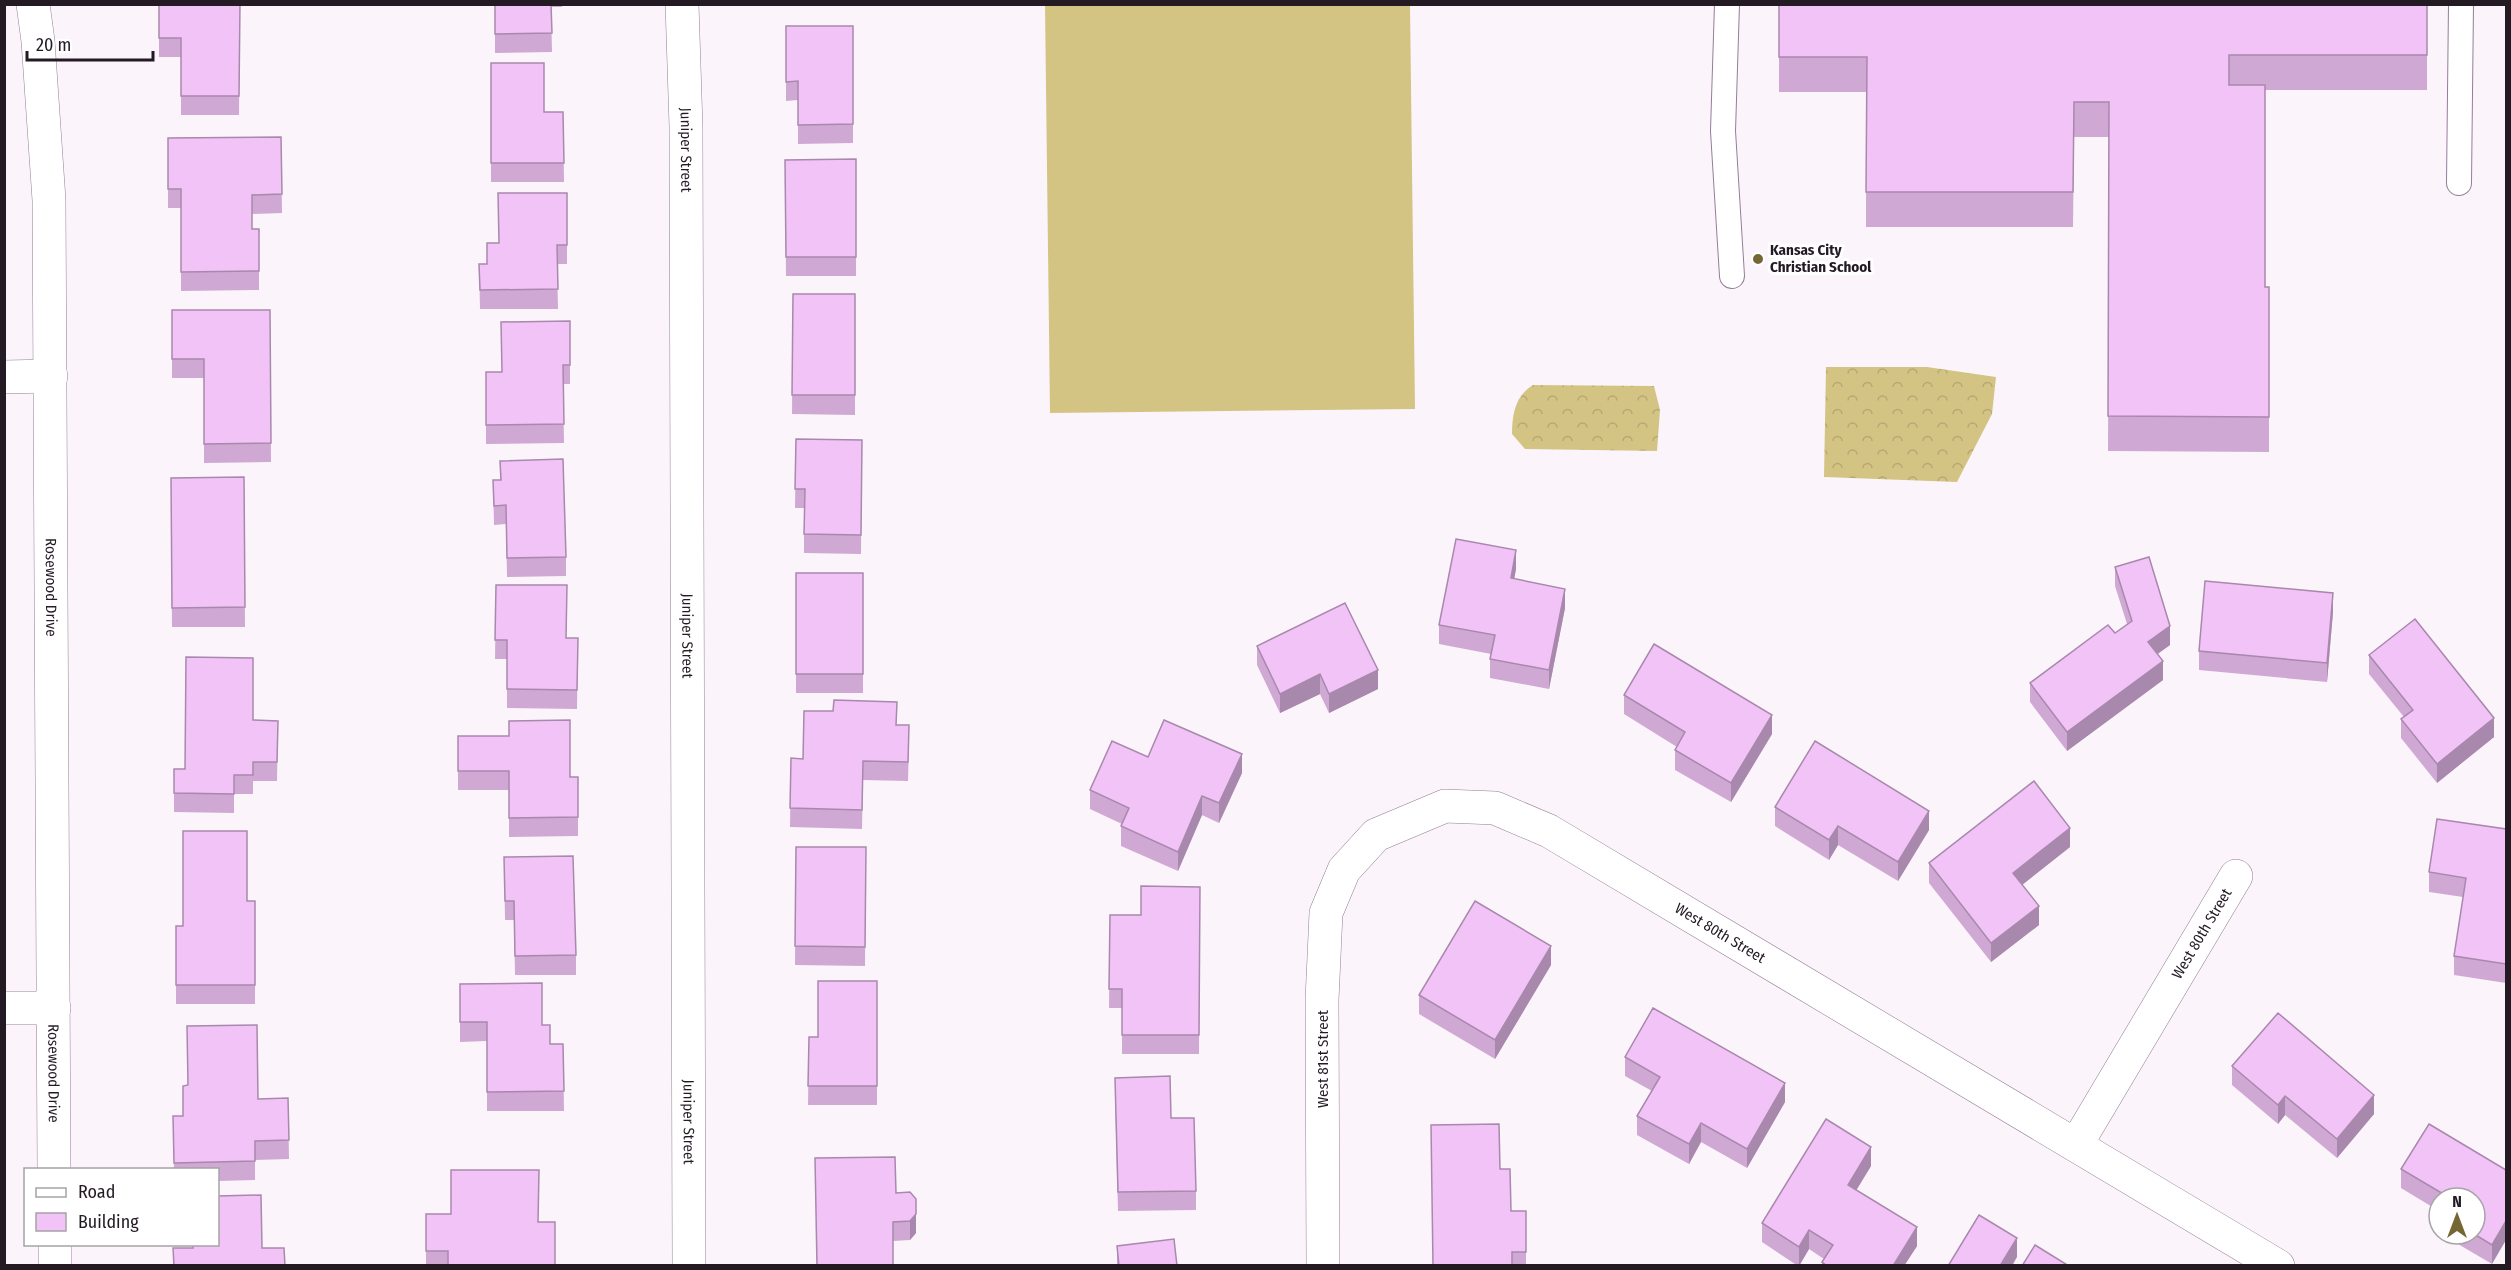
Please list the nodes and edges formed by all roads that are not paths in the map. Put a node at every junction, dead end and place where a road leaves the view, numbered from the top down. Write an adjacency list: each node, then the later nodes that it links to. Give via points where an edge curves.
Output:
1 (33, 4): 7 (street, Rosewood Drive, via 49,200)
2 (682, 4): 17 (street, Juniper Street, via 686,139)
3 (1727, 4): 6 (lane, via 1723,131)
4 (2462, 4): 5 (lane)
5 (2459, 183)
6 (1732, 276)
7 (51, 376): 8 (street); 12 (street, Rosewood Drive)
8 (4, 377)
9 (1353, 860): 13 (street, West 80th Street, via 1376,835 1445,806 1495,808 1549,831); 18 (street, West 81st Street, via 1344,870 1326,913 1322,1000)
10 (2236, 876): 13 (street, West 80th Street)
11 (4, 1008): 12 (street)
12 (54, 1008): 14 (street, Rosewood Drive)
13 (2076, 1145): 19 (street, West 80th Street)
14 (54, 1168)
15 (55, 1246): 16 (street)
16 (55, 1266)
17 (689, 1266)
18 (1323, 1266)
19 (2278, 1266)

